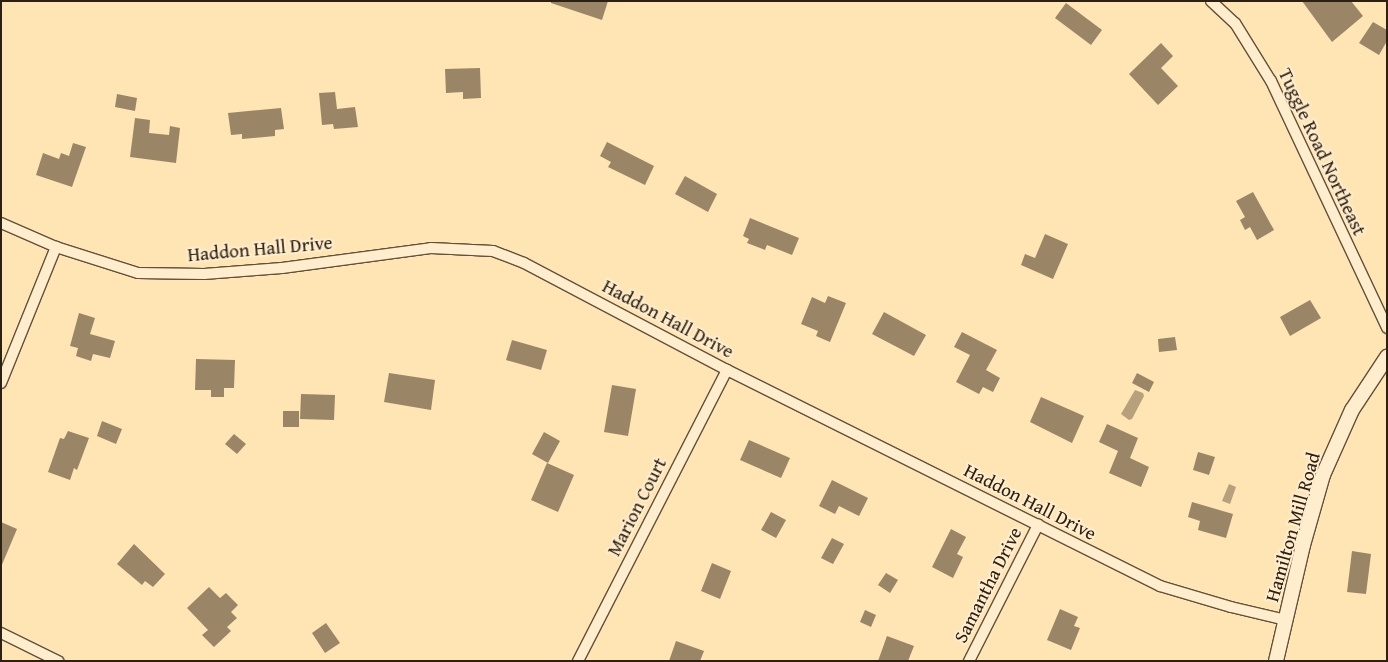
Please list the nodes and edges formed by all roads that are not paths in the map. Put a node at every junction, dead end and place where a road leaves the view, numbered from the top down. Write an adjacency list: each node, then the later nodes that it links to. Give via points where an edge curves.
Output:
1 (1211, 1): 4 (street, Tuggle Road Northeast, via 1235,23 1271,82)
2 (1, 223): 3 (street, Haddon Hall Drive)
3 (56, 246): 6 (street, Haddon Hall Drive, via 138,273 204,274 282,268 431,248 493,252 524,263); 7 (street)
4 (1387, 328)
5 (1387, 357): 9 (main road, Hamilton Mill Road, via 1352,410 1323,475)
6 (727, 370): 8 (street, Haddon Hall Drive); 12 (street, Marion Court)
7 (1, 383)
8 (1038, 525): 9 (street, Haddon Hall Drive, via 1160,586 1231,608); 13 (street, Samantha Drive)
9 (1286, 620): 14 (main road, Hamilton Mill Road)
10 (1, 633): 11 (street)
11 (58, 661)
12 (578, 661)
13 (969, 661)
14 (1276, 661)

